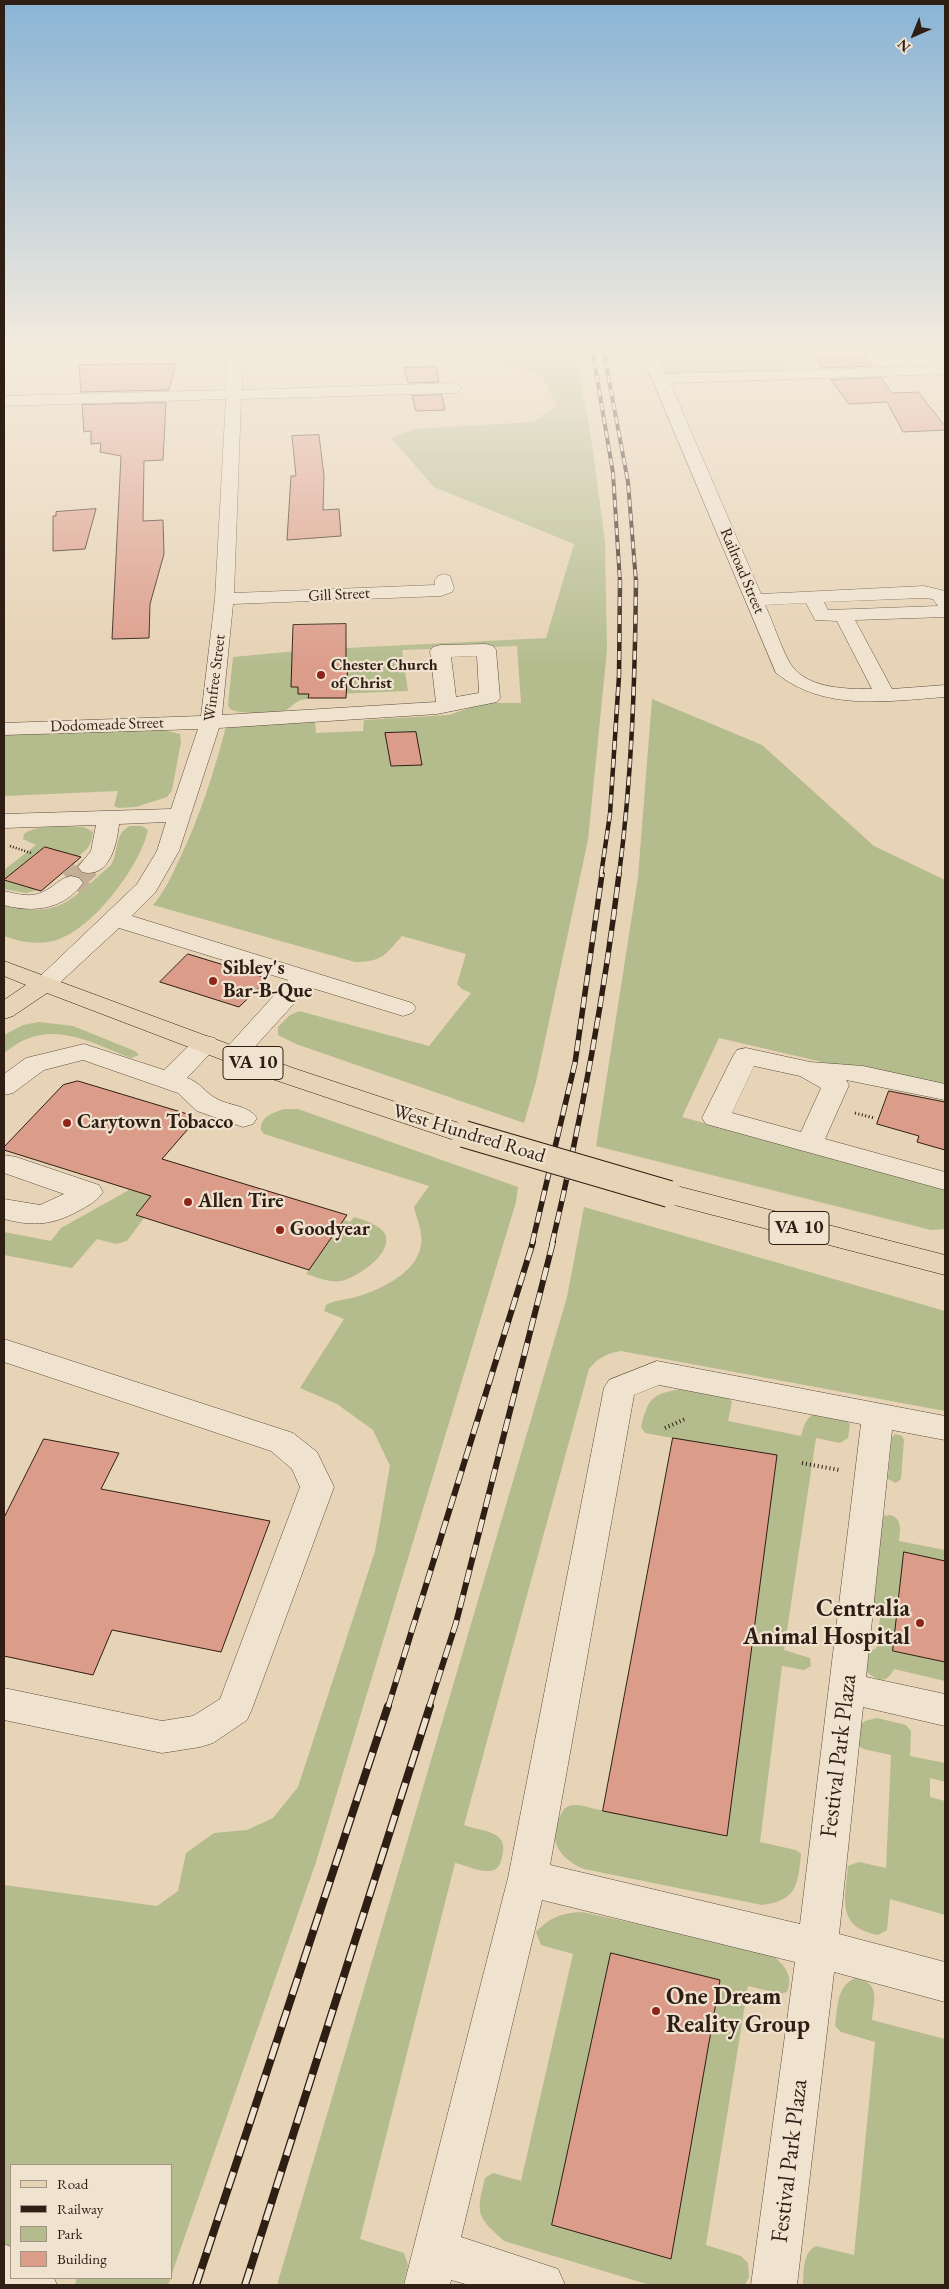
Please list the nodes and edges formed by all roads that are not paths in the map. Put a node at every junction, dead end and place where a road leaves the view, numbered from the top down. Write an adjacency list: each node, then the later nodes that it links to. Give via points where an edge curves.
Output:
1 (231, 455): 5 (street, Winfree Street)
2 (693, 455): 6 (street, Railroad Street)
3 (444, 580): 5 (street, Gill Street, via 445,588 441,590)
4 (812, 597): 6 (street); 7 (street, via 924,592 939,595); 9 (street, via 822,616)
5 (224, 599): 13 (street, Winfree Street)
6 (754, 600): 11 (street, Railroad Street, via 783,668 790,676 836,694)
7 (945, 602)
8 (945, 611): 9 (street)
9 (843, 615): 11 (street)
10 (945, 691): 11 (street)
11 (885, 694)
12 (447, 705): 13 (street, Dodomeade Street)
13 (211, 722): 14 (street, Dodomeade Street); 15 (street, Winfree Street)
14 (4, 729)
15 (180, 815): 16 (street); 21 (street, Winfree Street, via 168,851 147,888)
16 (108, 817): 17 (street); 18 (street, via 105,848 99,860)
17 (4, 821)
18 (90, 867)
19 (71, 883): 20 (street, via 42,903)
20 (4, 898)
21 (115, 919): 23 (street); 24 (street, Winfree Street)
22 (4, 968): 24 (main road, West Hundred Road / VA 10)
23 (304, 978): 25 (street); 28 (street)
24 (45, 983): 26 (main road); 27 (main road, West Hundred Road / VA 10)
25 (403, 1008)
26 (4, 1011)
27 (206, 1044): 28 (main road, West Hundred Road / VA 10); 30 (street)
28 (233, 1055): 38 (main road, West Hundred Road / VA 10, bridge, via 464,1134 669,1194)
29 (808, 1070): 32 (street, via 837,1070 888,1078); 34 (street, via 836,1084); 34 (street, via 746,1056 716,1118)
30 (168, 1081): 31 (street, via 84,1052 35,1064); 33 (street, via 187,1087 206,1105)
31 (4, 1087)
32 (945, 1092)
33 (243, 1118)
34 (810, 1143): 36 (street)
35 (6, 1164): 37 (street, via 89,1192 46,1216 29,1217)
36 (945, 1181)
37 (4, 1209)
38 (940, 1266)
39 (4, 1350): 43 (street, via 282,1442 305,1461 317,1487 234,1709 200,1731 162,1737)
40 (878, 1415): 41 (street); 42 (street, Festival Park Plaza); 45 (street, via 657,1373 620,1388)
41 (945, 1428)
42 (847, 1688): 44 (street); 46 (street, Festival Park Plaza)
43 (4, 1704)
44 (945, 1710)
45 (528, 1878): 46 (street); 48 (street)
46 (817, 1948): 47 (street); 50 (street, Festival Park Plaza)
47 (945, 1982)
48 (431, 2269): 49 (street)
49 (542, 2285)
50 (774, 2285)

